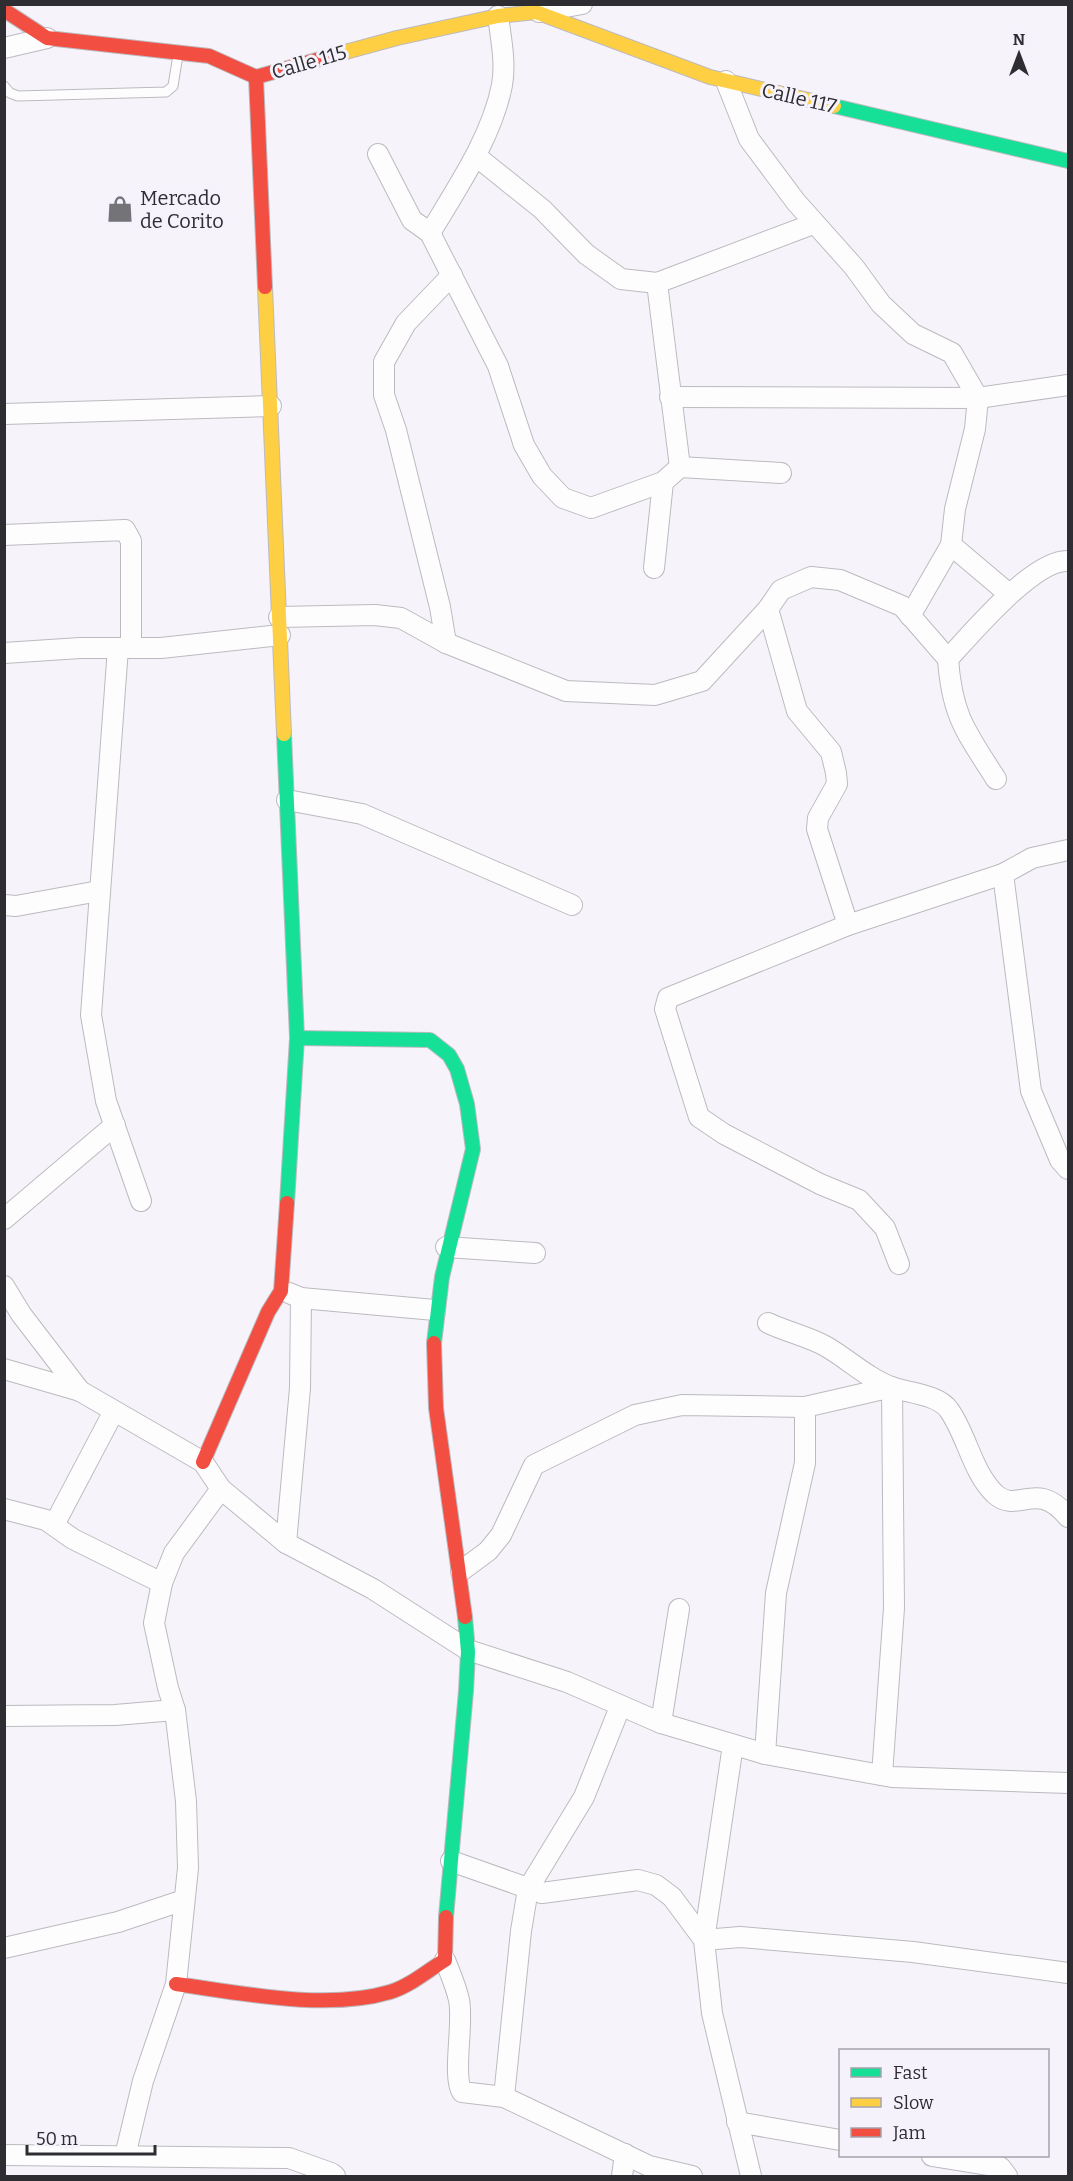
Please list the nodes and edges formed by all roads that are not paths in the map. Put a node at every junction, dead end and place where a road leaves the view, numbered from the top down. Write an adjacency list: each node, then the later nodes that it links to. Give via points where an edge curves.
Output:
1 (580, 5): 3 (street)
2 (4, 10): 5 (street)
3 (536, 12): 4 (street, Calle 115); 9 (street, Calle 117)
4 (498, 16): 8 (street, Calle 115, via 397,38); 12 (street, via 504,68 502,86)
5 (47, 38): 6 (street); 7 (street, Calle 115)
6 (4, 48)
7 (179, 52): 8 (street, Calle 115, via 209,56); 10 (lane, via 172,86 166,92 18,96)
8 (256, 77): 21 (street)
9 (726, 81): 13 (street, Calle 117); 14 (street, via 749,139)
10 (4, 86)
11 (378, 154): 15 (street, via 412,220)
12 (476, 156): 15 (street); 17 (street, via 542,209 586,254 621,279)
13 (1068, 161)
14 (813, 224): 17 (street); 20 (street, via 854,267 881,304 913,334 952,353)
15 (430, 233): 16 (street)
16 (452, 275): 25 (street, via 498,366 524,445 542,476 563,498 591,508); 34 (street, via 406,323 384,363 384,395 402,452)
17 (657, 284): 19 (street)
18 (1068, 385): 20 (street)
19 (670, 397): 20 (street); 23 (street)
20 (978, 398): 27 (street)
21 (271, 406): 22 (street); 33 (street)
22 (4, 414)
23 (680, 467): 24 (street); 25 (street)
24 (782, 473)
25 (663, 482): 29 (street)
26 (4, 535): 35 (street, via 126,530 131,541)
27 (951, 545): 30 (street); 32 (street)
28 (1068, 561): 30 (street, via 1058,561)
29 (654, 568)
30 (1009, 594): 37 (street)
31 (768, 609): 32 (street, via 782,590 811,577 840,580 902,606); 34 (street, via 702,681 655,695 566,691); 45 (street, via 797,711 831,752 837,784 818,819 817,829)
32 (910, 616): 37 (street)
33 (280, 626): 34 (street, via 375,615 401,618); 35 (street, via 160,648); 39 (street)
34 (446, 643)
35 (124, 648): 36 (street); 42 (street)
36 (4, 653)
37 (948, 659): 38 (street, via 950,691 961,725)
38 (996, 778)
39 (287, 800): 44 (street, via 362,814); 46 (street)
40 (1068, 850): 41 (street, via 1032,858)
41 (1003, 874): 45 (street); 48 (street, via 1031,1091 1060,1160)
42 (99, 891): 43 (street); 47 (street, via 91,1015 106,1101)
43 (4, 905)
44 (572, 905)
45 (848, 925): 53 (street, via 668,998 664,1009 699,1117 820,1185 859,1200 885,1228)
46 (297, 1038): 51 (street, via 430,1040 445,1049 456,1063 474,1134); 55 (street)
47 (115, 1125): 49 (street); 50 (street)
48 (1068, 1169)
49 (141, 1201)
50 (4, 1219)
51 (446, 1247): 52 (street); 57 (street)
52 (536, 1253)
53 (899, 1264)
54 (4, 1286): 61 (street)
55 (280, 1291): 56 (street); 64 (street)
56 (301, 1298): 57 (street); 69 (street, via 300,1388)
57 (435, 1310): 70 (street, via 435,1406)
58 (768, 1323): 60 (street, via 825,1346)
59 (4, 1369): 61 (street)
60 (892, 1387): 62 (street); 67 (street, via 948,1407 997,1496 1010,1500 1050,1499); 80 (street, via 894,1608)
61 (80, 1391): 63 (street)
62 (805, 1407): 70 (street, via 682,1405 634,1415 534,1465 501,1535 488,1551); 79 (street, via 805,1463 776,1593)
63 (114, 1411): 64 (street); 68 (street)
64 (203, 1462): 65 (street)
65 (221, 1489): 69 (street); 71 (street, via 174,1553)
66 (4, 1509): 68 (street)
67 (1068, 1517)
68 (54, 1525): 71 (street)
69 (286, 1543): 73 (street, via 373,1589)
70 (460, 1571): 73 (street)
71 (162, 1583): 75 (street, via 154,1623)
72 (679, 1609): 77 (street)
73 (468, 1650): 74 (street, via 567,1682); 82 (street)
74 (620, 1707): 77 (street); 83 (street, via 584,1797)
75 (175, 1710): 76 (street); 84 (street, via 186,1801 188,1868)
76 (4, 1716)
77 (661, 1723): 78 (street)
78 (733, 1745): 79 (street); 85 (street)
79 (765, 1754): 80 (street)
80 (882, 1775): 81 (street)
81 (1068, 1783)
82 (451, 1861): 83 (street); 87 (street)
83 (528, 1889): 85 (street, via 542,1893 638,1880 657,1885 672,1897); 90 (street)
84 (184, 1900): 86 (street, via 118,1922); 89 (street)
85 (704, 1940): 88 (street, via 740,1937 913,1952); 91 (street, via 712,2013)
86 (4, 1948)
87 (445, 1960): 89 (street, via 389,1992 347,1998 273,1996); 90 (street, via 459,2000 458,2086 465,2094)
88 (1068, 1973)
89 (176, 1984): 95 (street, via 143,2081)
90 (504, 2097): 93 (street)
91 (737, 2122): 92 (street); 100 (street)
92 (839, 2140)
93 (625, 2154): 98 (street); 99 (street, via 649,2166)
94 (4, 2155): 95 (street)
95 (125, 2156): 97 (street, via 289,2158)
96 (938, 2157): 101 (street, via 1000,2167)
97 (333, 2175)
98 (622, 2176)
99 (692, 2176)
100 (751, 2176)
101 (1007, 2176)

